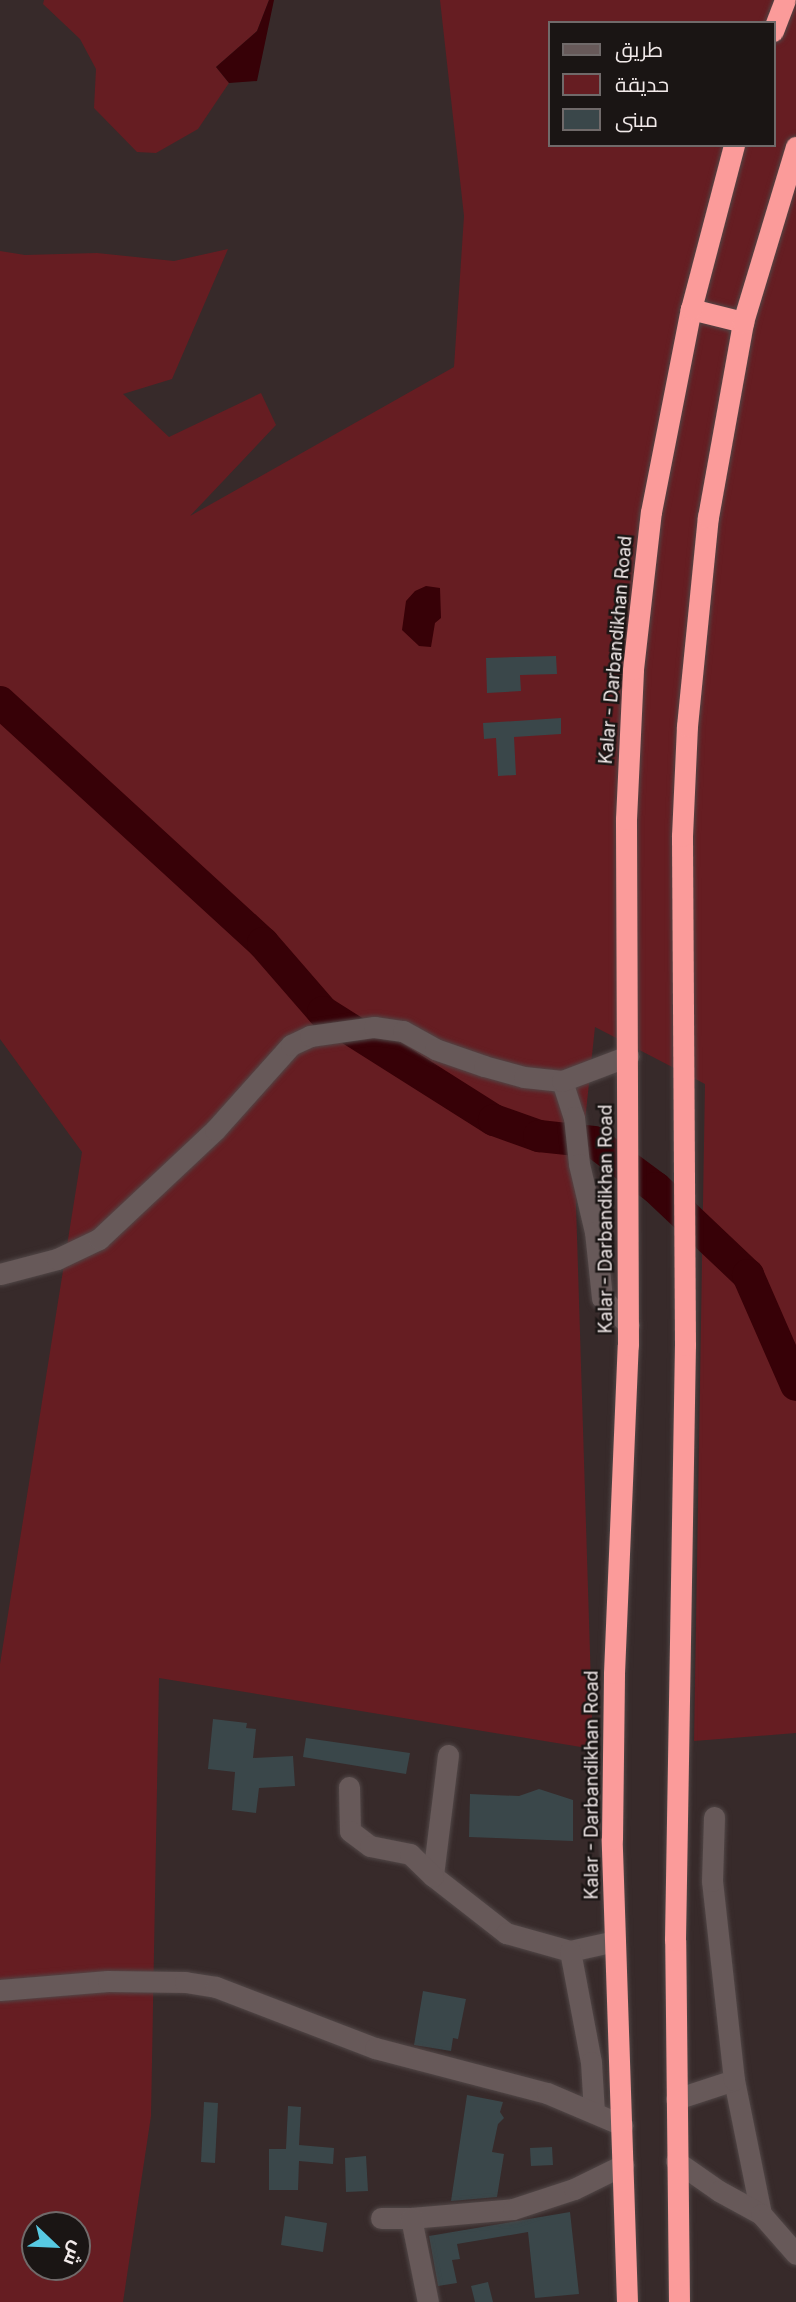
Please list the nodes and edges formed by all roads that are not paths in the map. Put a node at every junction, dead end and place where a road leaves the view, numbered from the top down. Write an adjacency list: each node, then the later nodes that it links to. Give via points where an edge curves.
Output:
1 (785, 0): 2 (highway)
2 (775, 26)
3 (733, 147): 5 (highway, Kalar - Darbandikhan Road)
4 (796, 147): 6 (highway)
5 (691, 309): 6 (highway); 7 (highway, Kalar - Darbandikhan Road, via 651,512 634,669 626,819)
6 (743, 322): 19 (highway, via 708,517 687,726 682,836 685,1345)
7 (628, 1056): 8 (street); 10 (highway, Kalar - Darbandikhan Road)
8 (562, 1081): 9 (street, via 484,1066 435,1049 403,1031 374,1027 310,1036 291,1045 215,1130 99,1239 57,1259); 10 (street, via 574,1116 579,1164 595,1232 601,1298)
9 (0, 1274)
10 (629, 1325): 15 (highway, Kalar - Darbandikhan Road, via 614,1673)
11 (448, 1755): 14 (street)
12 (349, 1787): 14 (street, via 350,1831 370,1846 410,1854)
13 (714, 1816): 18 (street, via 712,1881)
14 (433, 1876): 16 (street, via 506,1933)
15 (615, 1941): 16 (street); 21 (highway, Kalar - Darbandikhan Road)
16 (570, 1951): 20 (street, via 591,2062)
17 (0, 1990): 20 (street, via 108,1981 216,1987 375,2048 535,2089)
18 (734, 2080): 19 (street); 24 (street)
19 (676, 2099): 22 (highway)
20 (594, 2112): 21 (street)
21 (622, 2125): 23 (highway, Kalar - Darbandikhan Road)
22 (676, 2161): 24 (street); 30 (highway)
23 (623, 2165): 26 (street, via 574,2189 513,2208); 29 (highway, Kalar - Darbandikhan Road)
24 (761, 2214): 27 (street)
25 (381, 2218): 26 (street)
26 (411, 2218): 28 (street)
27 (796, 2254)
28 (428, 2302)
29 (626, 2302)
30 (679, 2302)

